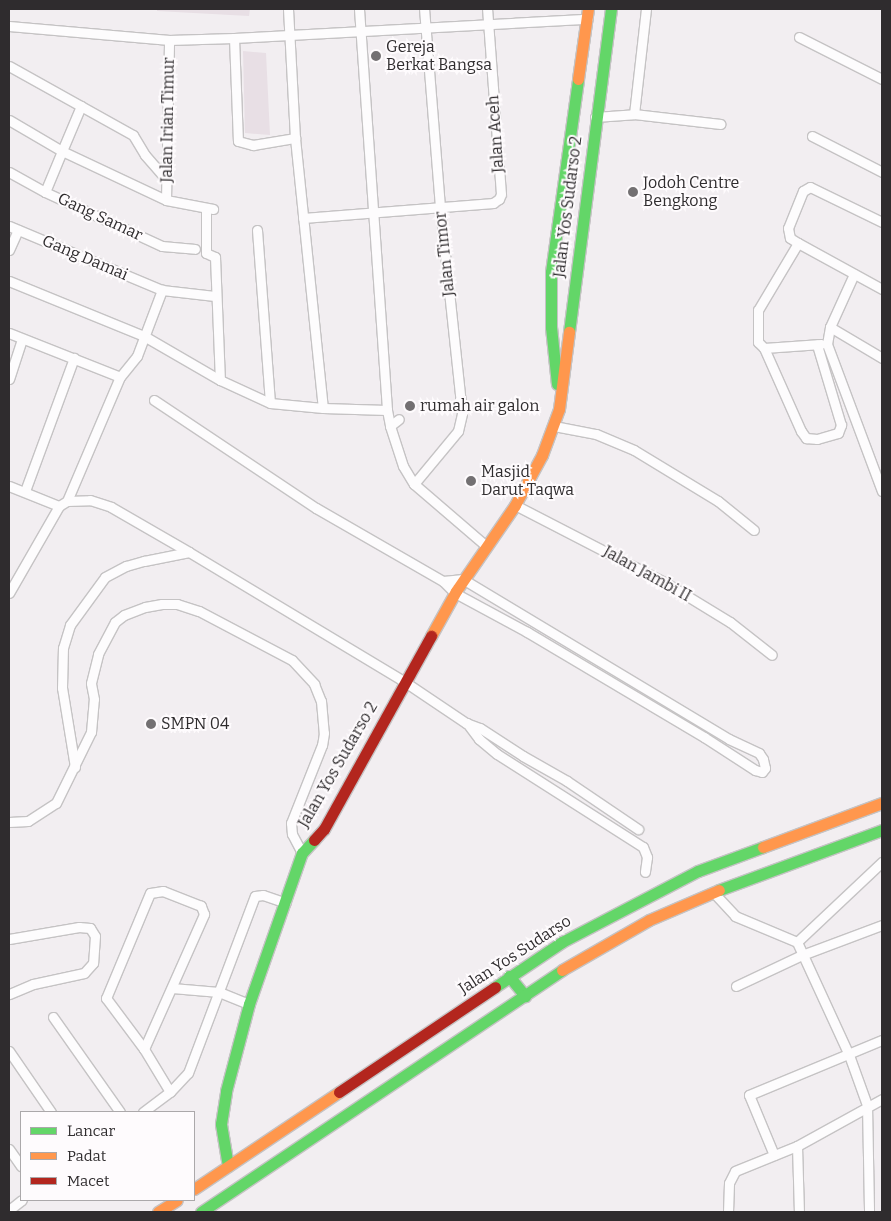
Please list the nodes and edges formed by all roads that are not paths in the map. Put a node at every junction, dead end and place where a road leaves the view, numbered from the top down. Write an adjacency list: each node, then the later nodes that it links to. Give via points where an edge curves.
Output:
1 (288, 9): 12 (street)
2 (359, 9): 11 (street)
3 (424, 9): 10 (street, Jalan Timor)
4 (487, 9): 8 (street, Jalan Aceh)
5 (611, 9): 19 (main road, Jalan Yos Sudarso 2)
6 (646, 9): 21 (street)
7 (588, 14): 8 (street); 18 (main road, Jalan Yos Sudarso 2)
8 (488, 25): 10 (street); 33 (street, Jalan Aceh, via 501,194 492,203)
9 (9, 26): 15 (street)
10 (425, 27): 11 (street); 33 (street, Jalan Timor)
11 (361, 31): 12 (street); 34 (street)
12 (290, 34): 14 (street); 26 (street)
13 (799, 37): 17 (street)
14 (234, 38): 15 (street); 26 (street, via 238,141 253,145)
15 (169, 40): 30 (street, Jalan Irian Timur)
16 (9, 66): 20 (street)
17 (882, 79)
18 (574, 98): 19 (main road); 61 (main road, Jalan Yos Sudarso 2, via 551,272 551,327)
19 (597, 100): 22 (main road, Jalan Yos Sudarso 2)
20 (81, 106): 27 (street); 30 (street, via 133,135)
21 (634, 114): 22 (street); 24 (street)
22 (595, 117): 61 (main road, Jalan Yos Sudarso 2)
23 (9, 120): 27 (street)
24 (720, 124)
25 (812, 136): 29 (street)
26 (295, 138): 35 (street)
27 (62, 151): 31 (street); 32 (street)
28 (9, 172): 31 (street, Gang Samar)
29 (882, 172)
30 (166, 179): 32 (street, Jalan Irian Timur)
31 (45, 192): 40 (street, Gang Samar, via 162,246)
32 (166, 200): 46 (street, via 210,208 206,253 215,257)
33 (440, 207): 34 (street, Jalan Aceh); 66 (street, Jalan Timor, via 462,413 458,431)
34 (374, 211): 35 (street, Jalan Aceh); 62 (street)
35 (303, 218): 60 (street)
36 (882, 222): 39 (street, via 810,186 803,191 788,228 790,238)
37 (13, 228): 41 (street); 45 (street, Gang Damai)
38 (257, 230): 59 (street)
39 (798, 243): 42 (street); 52 (street, via 758,310 758,342)
40 (195, 249)
41 (9, 250)
42 (854, 274): 44 (street); 47 (street)
43 (9, 281): 49 (street)
44 (882, 289)
45 (162, 290): 46 (street, Gang Damai); 49 (street)
46 (215, 296): 57 (street)
47 (830, 328): 51 (street); 54 (street)
48 (9, 333): 50 (street)
49 (144, 336): 55 (street, via 133,364); 57 (street)
50 (22, 339): 53 (street); 56 (street)
51 (822, 344): 52 (street); 52 (street, via 841,425 838,433 810,440 800,431); 69 (street)
52 (764, 348)
53 (74, 358): 55 (street); 68 (street)
54 (882, 358)
55 (120, 377): 70 (street)
56 (9, 379)
57 (220, 380): 59 (street)
58 (154, 400): 76 (street, via 316,508)
59 (270, 403): 60 (street)
60 (323, 408): 62 (street)
61 (559, 409): 65 (main road, Jalan Yos Sudarso 2)
62 (387, 410): 64 (street)
63 (399, 419): 64 (street)
64 (390, 426): 66 (street)
65 (554, 426): 71 (main road, Jalan Yos Sudarso 2); 72 (street, via 596,434 634,450 718,501)
66 (414, 484): 73 (street)
67 (9, 486): 68 (street)
68 (25, 491): 70 (street)
69 (882, 491)
70 (63, 504): 74 (street, via 90,500 111,508); 78 (street)
71 (515, 505): 73 (main road, Jalan Yos Sudarso 2); 79 (street, Jalan Jambi II, via 666,583 730,622)
72 (754, 530)
73 (486, 546): 75 (main road, Jalan Yos Sudarso 2)
74 (188, 552): 80 (street); 82 (street, via 126,566 105,577 70,624 63,648 62,688)
75 (463, 580): 76 (street); 77 (main road, Jalan Yos Sudarso 2); 77 (street, via 729,739 759,753 765,768 762,772 755,770 527,632)
76 (443, 581): 77 (street)
77 (455, 593): 80 (main road, Jalan Yos Sudarso 2)
78 (9, 594)
79 (772, 655)
80 (405, 682): 81 (street); 87 (main road, Jalan Yos Sudarso 2, via 324,829)
81 (466, 722): 85 (street, via 567,781); 89 (street, via 497,754 643,847 647,857)
82 (75, 766): 84 (street, via 56,804 28,821); 87 (street, via 91,732 94,699 91,683 98,654 115,622 145,607 162,604 190,606 292,660 314,684 322,701 322,745 291,828)
83 (882, 803): 92 (main road, Jalan Yos Sudarso, via 698,871)
84 (9, 822)
85 (638, 829)
86 (882, 830): 90 (main road)
87 (302, 853): 91 (main road, Jalan Yos Sudarso 2)
88 (882, 862): 96 (street)
89 (645, 872)
90 (713, 892): 94 (main road); 96 (street, via 734,916)
91 (286, 903): 101 (street, via 263,894 255,896); 104 (main road, Jalan Yos Sudarso 2)
92 (628, 906): 94 (main road); 98 (main road, Jalan Yos Sudarso, via 562,942)
93 (882, 925): 97 (street)
94 (638, 926): 103 (main road, via 572,963)
95 (9, 939): 102 (street, via 79,927 90,928 94,936 93,963 84,973 32,984)
96 (797, 942): 97 (street)
97 (802, 955): 99 (street); 109 (street)
98 (510, 976): 103 (main road); 120 (main road, Jalan Yos Sudarso)
99 (736, 986)
100 (172, 988): 101 (street); 107 (street); 107 (street, via 204,910 195,903 163,891 154,891 150,893 106,998)
101 (219, 992): 104 (street); 110 (street, via 188,1073)
102 (9, 994)
103 (525, 996): 126 (main road)
104 (249, 1004): 120 (main road, Jalan Yos Sudarso 2, via 222,1111)
105 (53, 1018): 114 (street)
106 (882, 1040): 109 (street)
107 (144, 1049): 110 (street)
108 (9, 1052): 113 (street)
109 (849, 1055): 112 (street); 118 (street, via 749,1095)
110 (170, 1092): 115 (street)
111 (882, 1098): 112 (street)
112 (867, 1105): 116 (street); 129 (street)
113 (50, 1111)
114 (119, 1111)
115 (144, 1111)
116 (797, 1146): 118 (street); 128 (street)
117 (9, 1149): 119 (street)
118 (774, 1155): 127 (street, via 735,1171 729,1183)
119 (20, 1165)
120 (228, 1166): 121 (main road, Jalan Yos Sudarso)
121 (195, 1188)
122 (21, 1201): 124 (street)
123 (175, 1201): 125 (main road)
124 (9, 1210)
125 (158, 1212)
126 (201, 1212)
127 (728, 1212)
128 (798, 1212)
129 (869, 1212)

